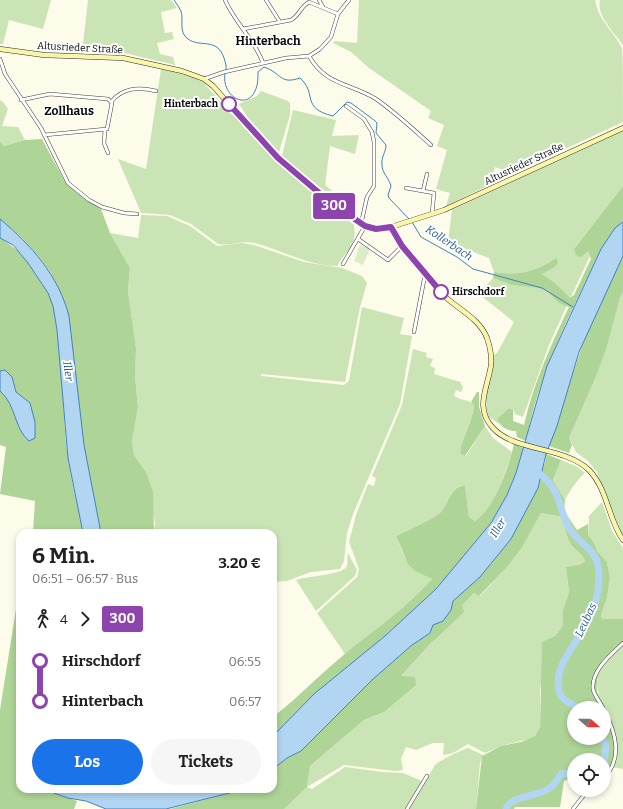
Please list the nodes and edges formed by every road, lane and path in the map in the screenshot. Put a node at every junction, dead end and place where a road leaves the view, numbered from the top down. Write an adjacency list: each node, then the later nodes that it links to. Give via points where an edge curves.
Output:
1 (225, 0): 9 (street)
2 (266, 0): 8 (street)
3 (318, 0): 5 (street); 6 (street)
4 (349, 0): 7 (street)
5 (314, 3): 6 (street); 8 (street, via 305,4 293,19)
6 (323, 7): 7 (street)
7 (338, 14): 11 (street, via 331,37)
8 (280, 22): 9 (street)
9 (243, 29): 13 (street)
10 (0, 49): 14 (main road, Altusrieder Straße, via 44,55 123,58 182,71)
11 (310, 56): 13 (street); 22 (street, via 313,63 329,79 376,99)
12 (0, 59): 16 (street, via 5,74)
13 (263, 63): 14 (street, via 229,70)
14 (204, 79): 29 (main road, Altusrieder Straße, via 288,167 331,203)
15 (156, 91): 17 (street, via 134,88 117,96)
16 (22, 100): 17 (street, via 50,94 102,98); 21 (street)
17 (111, 102): 20 (street, via 109,126)
18 (346, 106): 29 (street, via 364,118 374,142 374,186 367,197)
19 (623, 128): 28 (main road, Altusrieder Straße)
20 (105, 130): 21 (street); 23 (street, via 104,143)
21 (44, 135): 27 (street, via 68,183 102,208)
22 (431, 144)
23 (108, 152)
24 (427, 174): 26 (street)
25 (406, 188): 26 (street)
26 (423, 192): 28 (street, via 434,193)
27 (137, 214)
28 (432, 214): 30 (main road, Altusrieder Straße)
29 (363, 225): 30 (main road, Altusrieder Straße, via 376,229); 31 (street)
30 (391, 227): 32 (main road)
31 (358, 239): 32 (street, via 388,260); 33 (street)
32 (402, 246): 34 (main road)
33 (343, 264)
34 (426, 275): 35 (street); 36 (main road, via 483,330 491,357 482,400 484,412 493,428 505,437 578,462 589,470 602,490)
35 (414, 332)
36 (623, 540)
37 (623, 643): 38 (street, via 600,666 594,680 593,690)
38 (599, 701)
39 (611, 723): 40 (street, via 618,743 616,760)
40 (611, 772)
41 (427, 776): 43 (street)
42 (582, 797): 44 (street)
43 (407, 809)
44 (573, 809)

